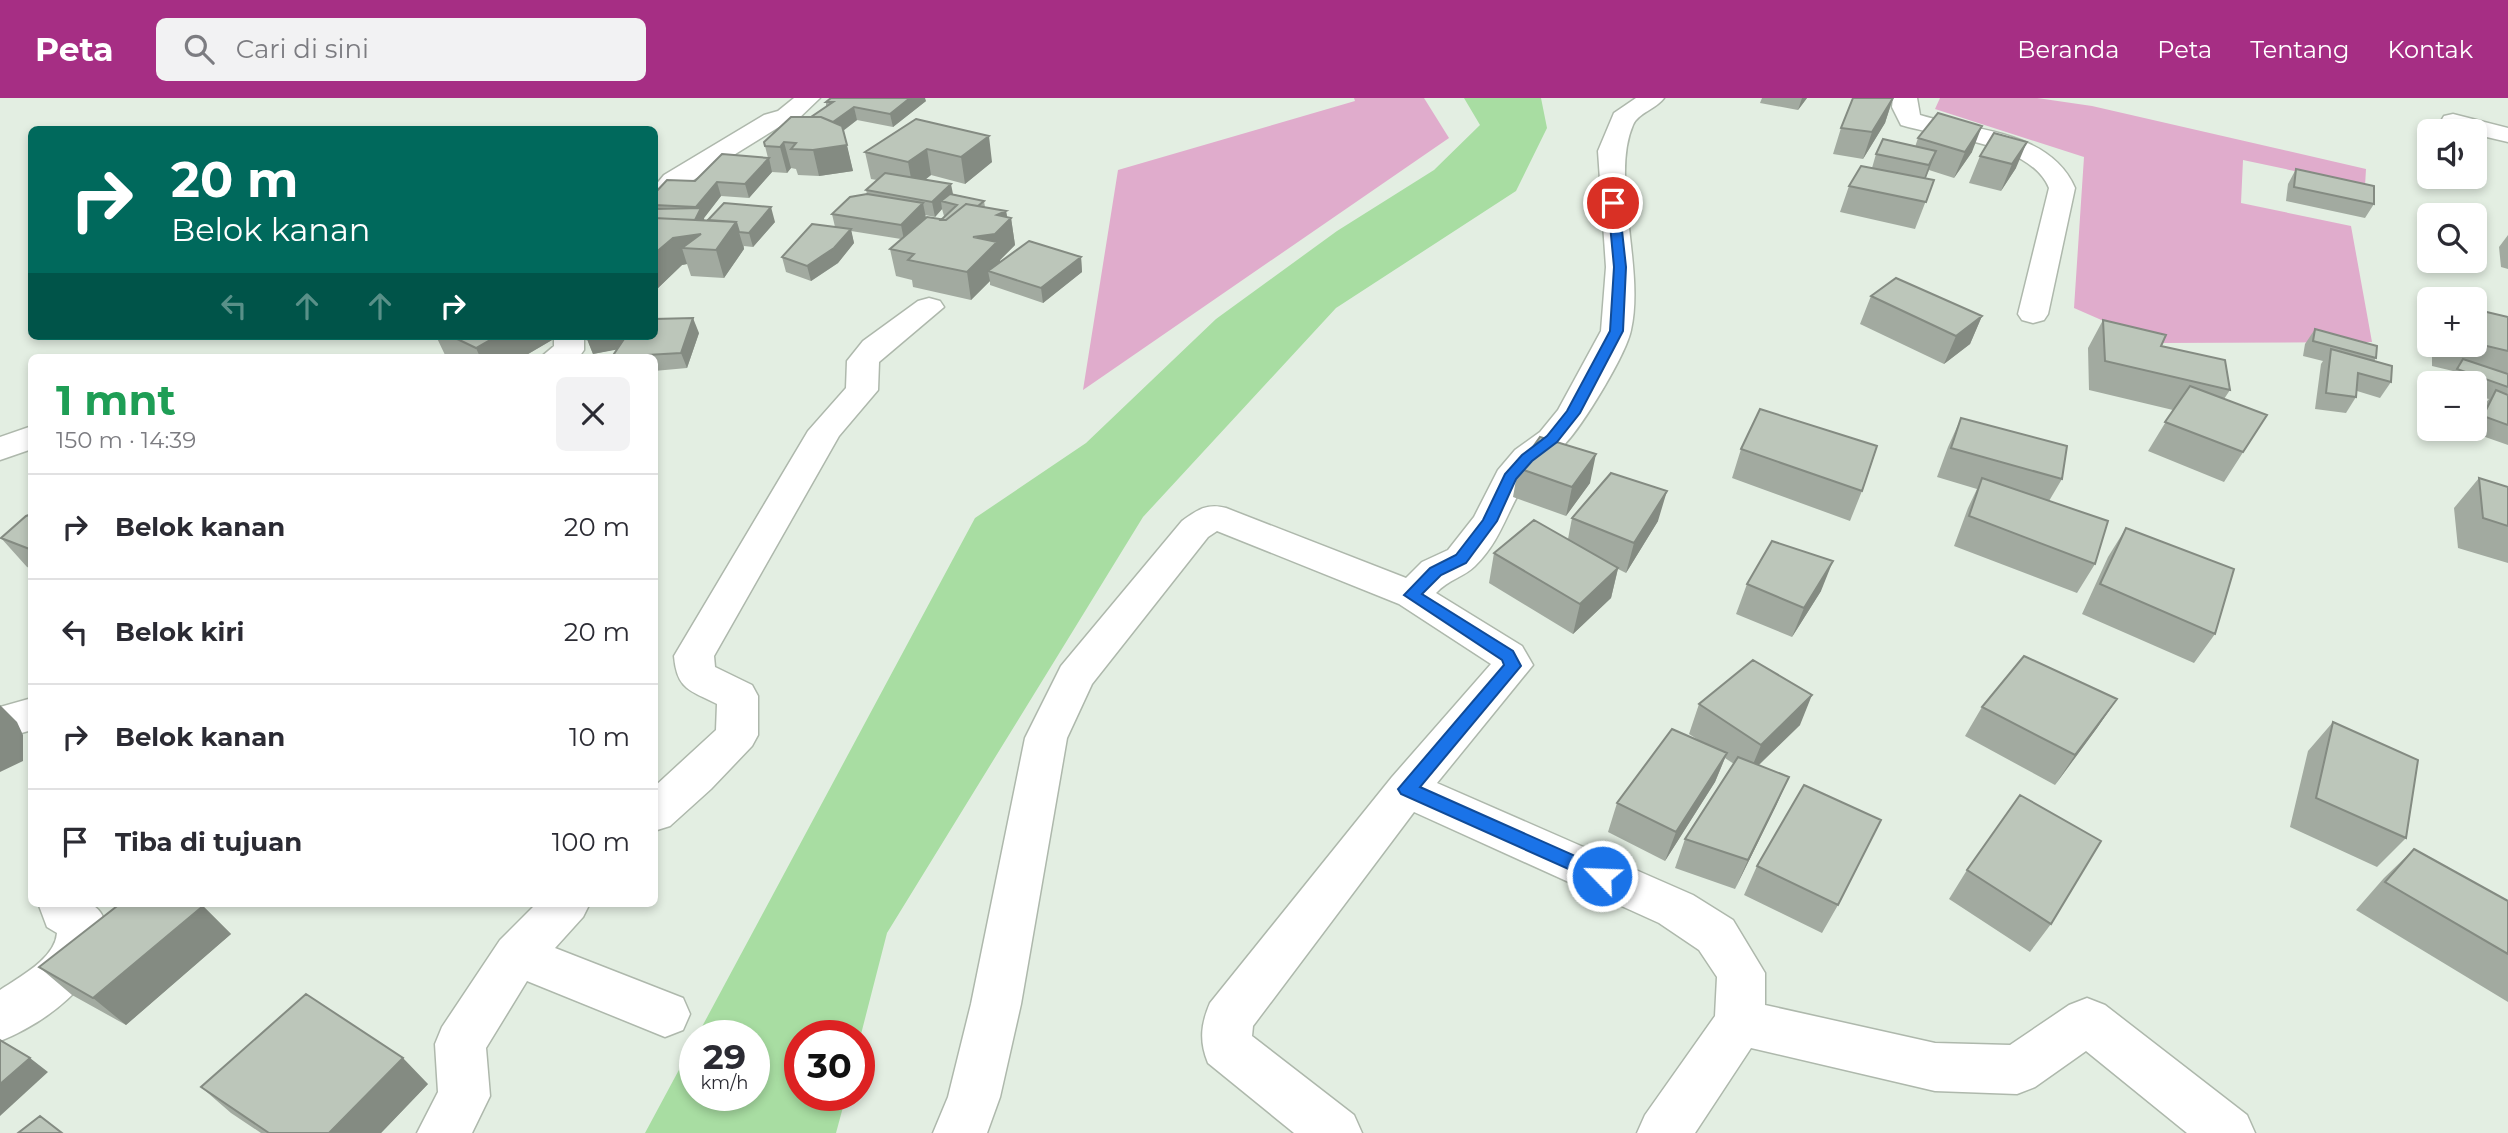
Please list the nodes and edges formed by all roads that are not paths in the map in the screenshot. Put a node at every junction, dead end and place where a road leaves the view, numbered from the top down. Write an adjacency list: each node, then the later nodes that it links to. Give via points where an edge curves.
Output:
1 (808, 98): 6 (street, via 787,116 673,181)
2 (1652, 98): 11 (street, via 1623,118 1611,151 1620,267 1616,331 1573,413 1510,478 1490,521 1468,550 1461,559 1435,572)
3 (1905, 98): 8 (street, via 1903,107 1910,120 2034,153 2052,165 2061,179)
4 (2487, 130): 5 (street)
5 (2508, 135)
6 (658, 201)
7 (929, 307): 15 (street, via 863,360 862,390 825,431 694,656 696,675 738,696 737,735)
8 (2033, 314)
9 (28, 438): 10 (street)
10 (0, 450)
11 (1412, 595): 14 (street, via 1508,656 1513,666); 23 (street, via 1221,517 1205,520 1173,555 1075,677 1046,738 996,1004 974,1097)
12 (28, 715): 13 (street)
13 (0, 723)
14 (1407, 789): 21 (street, via 1676,909 1716,935 1741,973); 24 (street, via 1228,1019 1226,1045)
15 (658, 810)
16 (62, 907): 20 (street, via 64,913 82,923 83,940 64,972)
17 (563, 907): 18 (street)
18 (517, 955): 19 (street); 22 (street, via 460,1044 464,1096)
19 (665, 1014)
20 (0, 1018)
21 (1740, 1022): 25 (street); 26 (street, via 1936,1067 2017,1070 2087,1021)
22 (444, 1133)
23 (960, 1133)
24 (1335, 1133)
25 (1664, 1133)
26 (2228, 1133)

